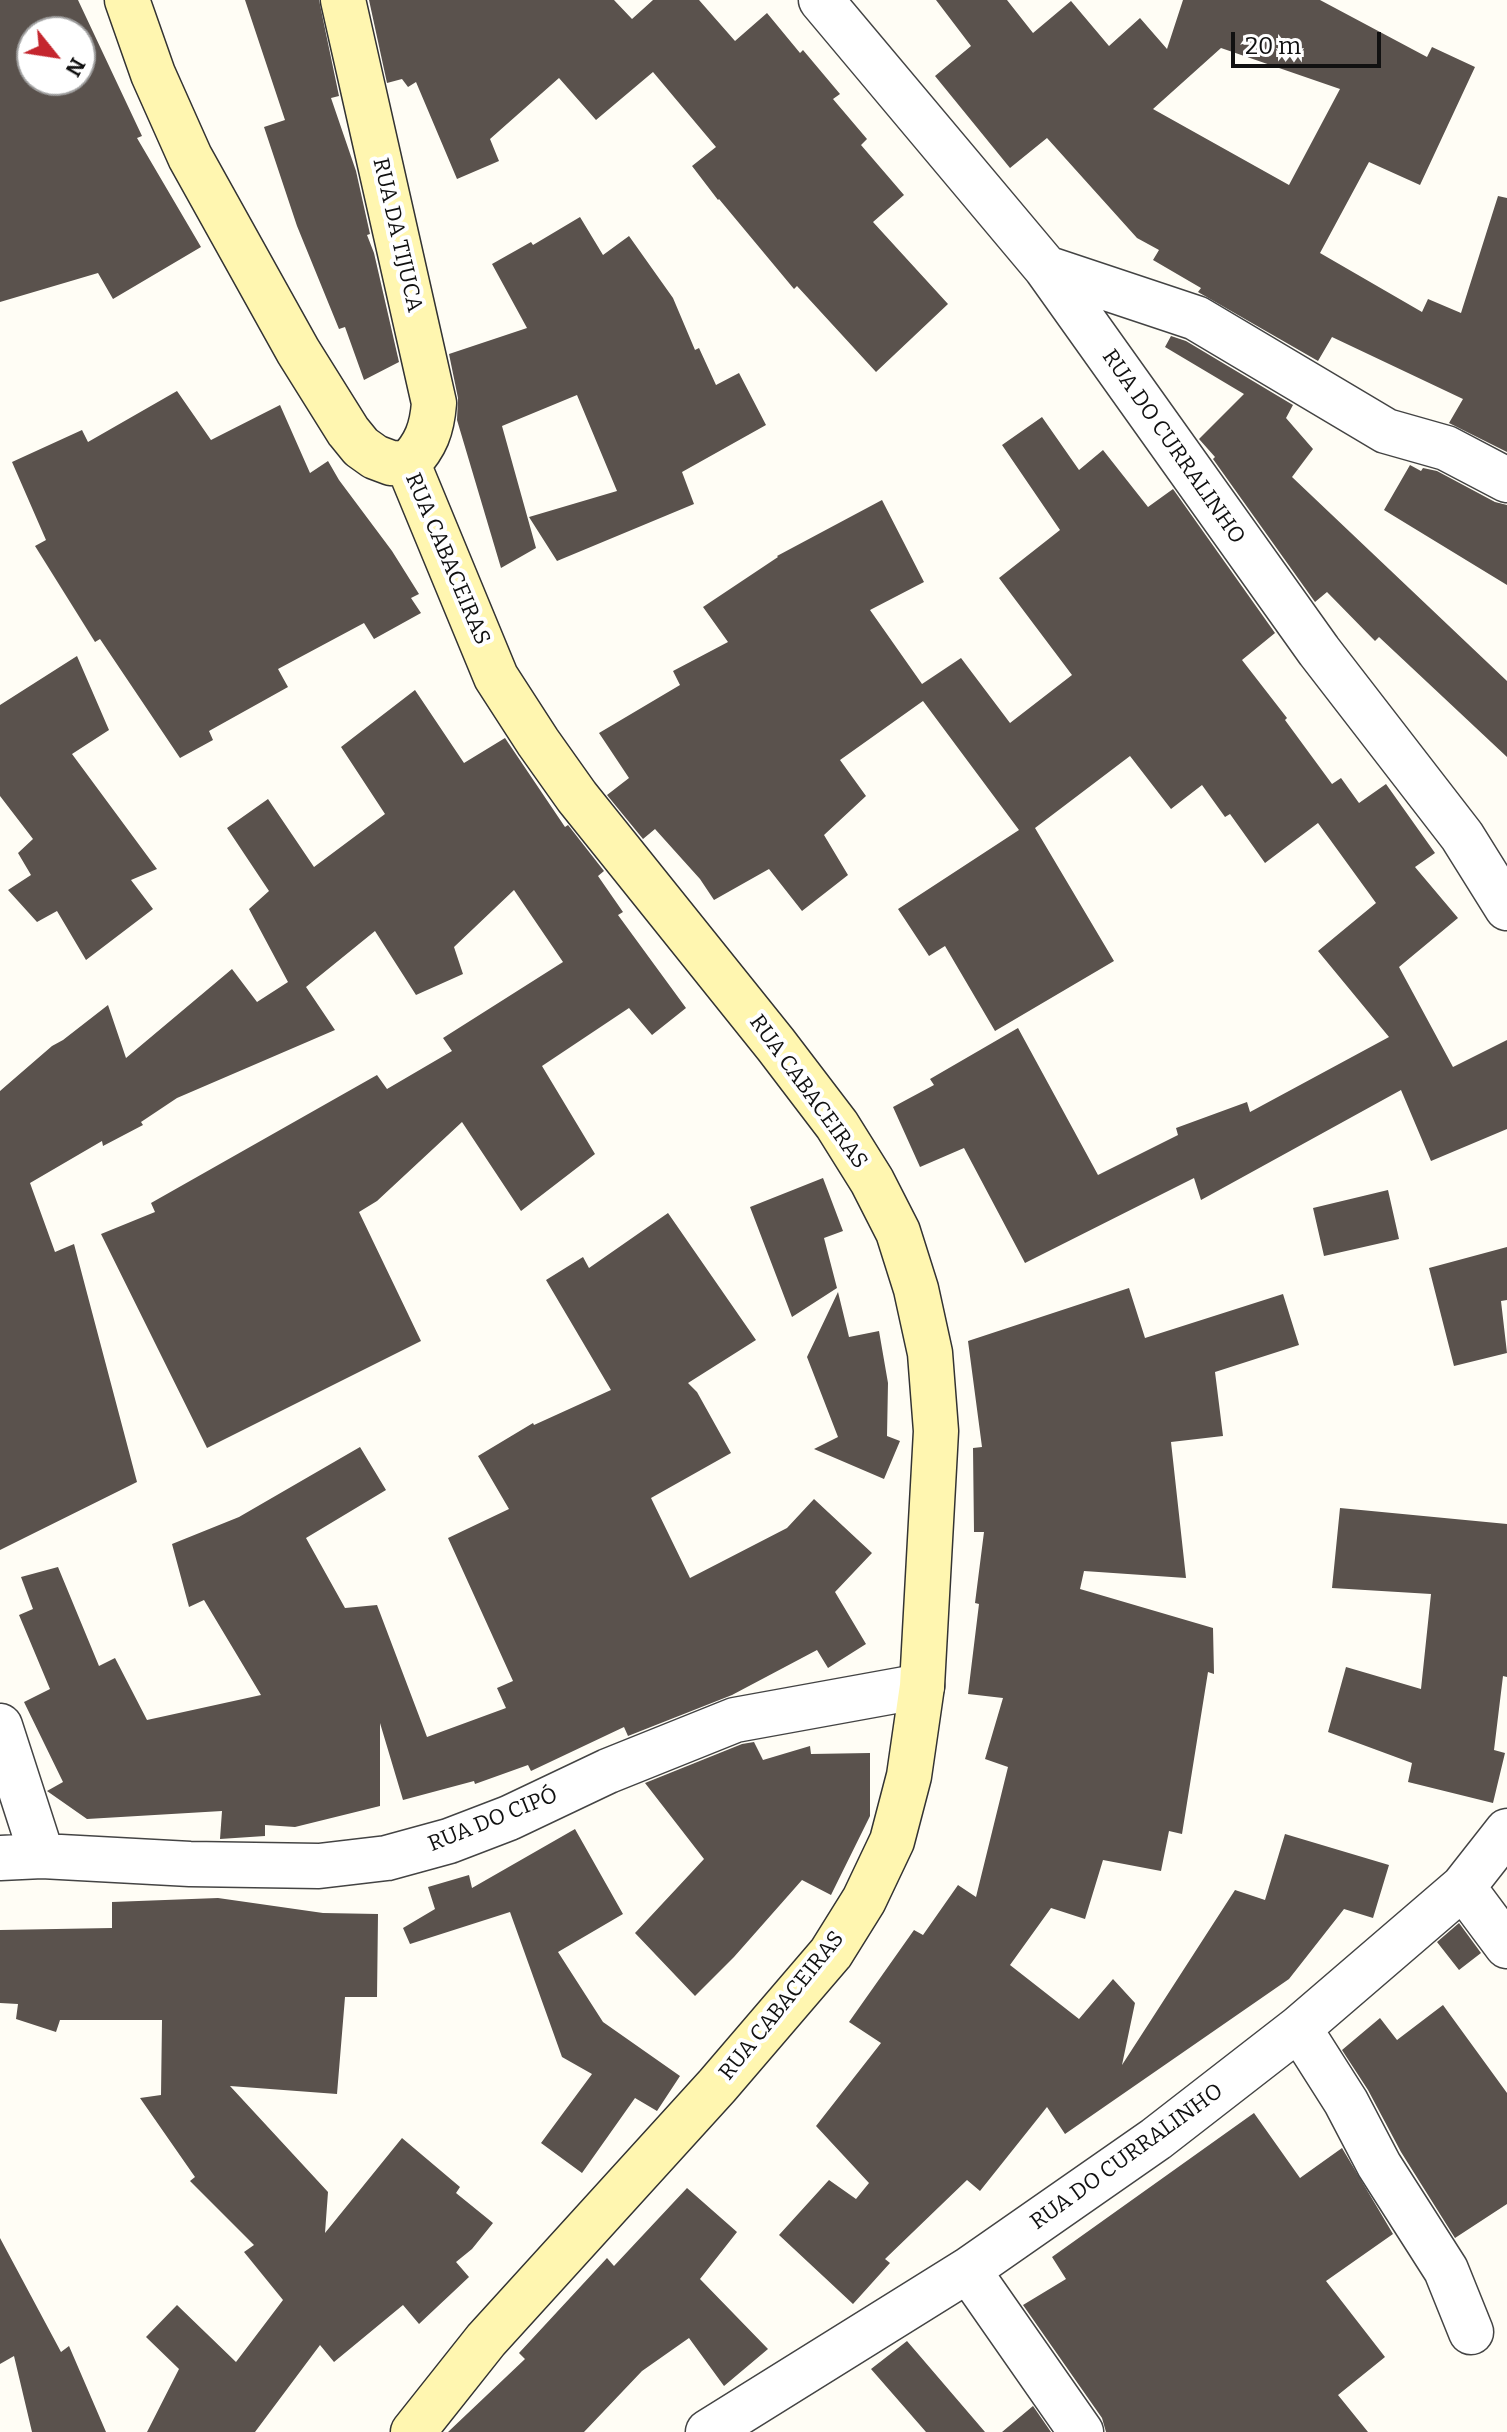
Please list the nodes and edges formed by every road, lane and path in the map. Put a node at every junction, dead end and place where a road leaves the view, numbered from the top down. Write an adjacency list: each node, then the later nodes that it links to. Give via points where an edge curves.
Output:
1 (127, 0): 5 (main road, RUA CABACEIRAS, via 190,157 298,351 361,447 391,463)
2 (343, 0): 5 (main road, RUA DA TIJUCA, via 434,403 429,437)
3 (821, 0): 4 (street, RUA DO CURRALINHO)
4 (1046, 268): 6 (street, via 1196,318 1386,431 1446,448); 7 (street, RUA DO CURRALINHO, via 1319,651 1462,836)
5 (408, 464): 8 (main road, RUA CABACEIRAS, via 496,677 577,797 837,1125 898,1232 930,1353 936,1431)
6 (1507, 480)
7 (1507, 908)
8 (922, 1686): 11 (street, RUA DO CIPÓ, via 735,1720 509,1818 387,1858 319,1866); 17 (main road, RUA CABACEIRAS, via 909,1776 892,1841 831,1953 486,2340)
9 (0, 1726): 11 (street)
10 (1507, 1831): 12 (street, RUA DO CURRALINHO)
11 (21, 1857)
12 (1463, 1887): 13 (street); 14 (street, RUA DO CURRALINHO)
13 (1507, 1946)
14 (1299, 2028): 15 (street, RUA DO CURRALINHO, via 1156,2139); 16 (street, via 1446,2270)
15 (968, 2270): 18 (street, RUA DO CURRALINHO); 19 (street)
16 (1471, 2332)
17 (413, 2432)
18 (708, 2432)
19 (1081, 2432)

